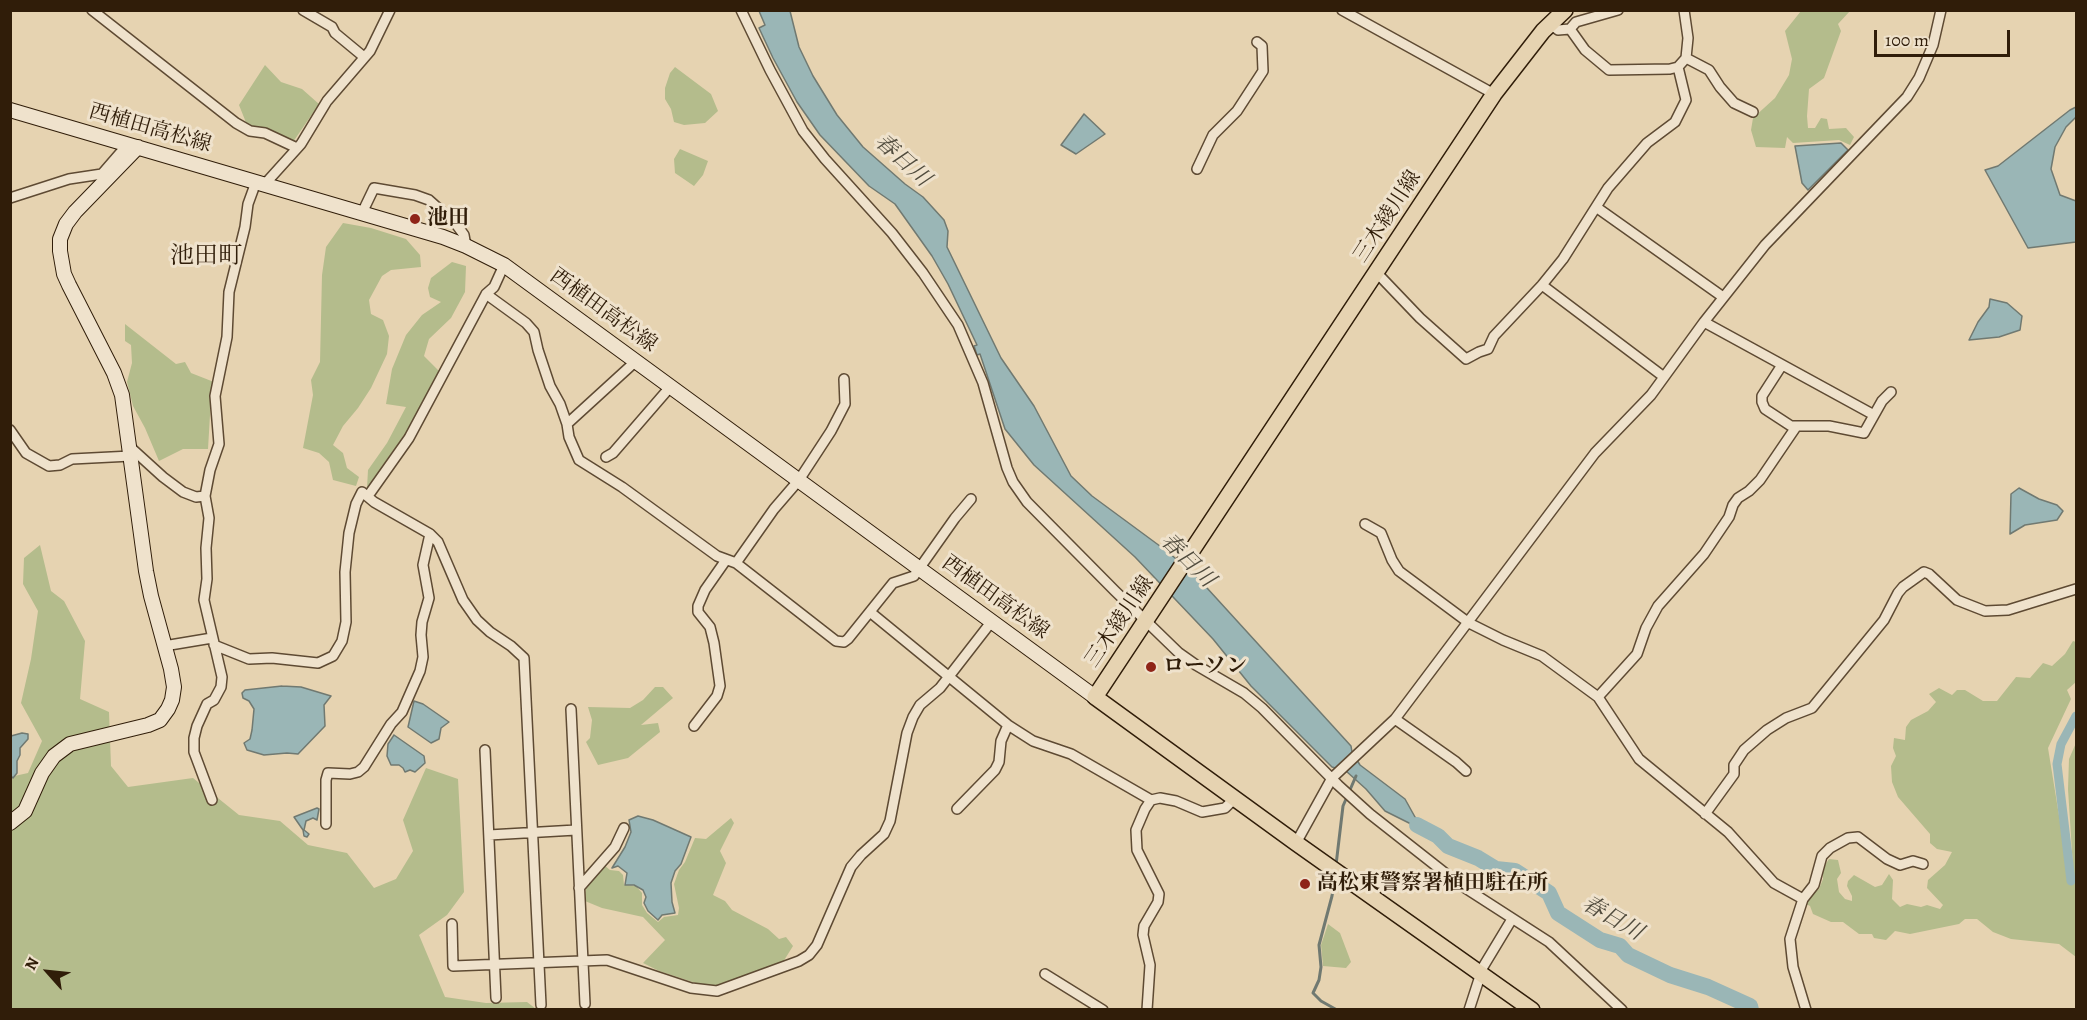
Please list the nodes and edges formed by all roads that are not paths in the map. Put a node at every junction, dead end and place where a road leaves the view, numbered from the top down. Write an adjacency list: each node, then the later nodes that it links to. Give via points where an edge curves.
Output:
1 (92, 10): 20 (street, via 236,123)
2 (303, 10): 13 (street, via 332,27)
3 (390, 10): 13 (street)
4 (741, 10): 56 (street, via 804,131 892,233 958,325 983,383 1013,482 1045,521)
5 (1342, 10): 16 (street)
6 (1565, 10): 10 (main road, 三木綾川線)
7 (1618, 10): 11 (street, via 1576,22)
8 (1684, 10): 14 (street)
9 (1941, 10): 31 (street, via 1933,45 1907,97 1765,245)
10 (1550, 24): 11 (street, via 1558,30); 16 (main road, 三木綾川線)
11 (1570, 29): 15 (street, via 1609,70 1658,71)
12 (1257, 42): 21 (street, via 1262,46 1263,71 1237,111 1213,135)
13 (364, 57): 20 (street, via 327,100)
14 (1686, 58): 15 (street); 18 (street, via 1709,70 1734,103)
15 (1678, 67): 24 (street, via 1686,100 1675,122 1647,143)
16 (1494, 94): 28 (main road, 三木綾川線)
17 (10, 110): 19 (main road, 西植田高松線)
18 (1753, 112)
19 (133, 146): 22 (main road, 西植田高松線); 23 (street, via 102,174 69,179); 43 (main road, via 75,212 60,239 69,285 122,395)
20 (297, 148): 22 (street)
21 (1197, 169)
22 (260, 183): 25 (main road, 西植田高松線); 46 (street, via 248,204 229,292 227,337 215,396 219,444)
23 (10, 198)
24 (1596, 207): 29 (street); 31 (street)
25 (362, 213): 26 (main road, 西植田高松線); 26 (street, via 374,188 415,195 444,211 464,235)
26 (466, 246): 27 (main road, 西植田高松線)
27 (504, 265): 30 (street, via 494,287); 33 (main road, 西植田高松線)
28 (1376, 272): 29 (street, via 1466,359 1488,349 1494,336); 56 (main road, 三木綾川線)
29 (1542, 285): 35 (street)
30 (486, 294): 40 (street, via 534,332 550,386); 47 (street, via 409,438)
31 (1723, 297): 32 (street)
32 (1704, 322): 34 (street); 35 (street)
33 (636, 361): 37 (main road, 西植田高松線); 40 (street)
34 (1782, 365): 39 (street); 41 (street, via 1762,402 1765,408)
35 (1664, 377): 58 (street, via 1595,453)
36 (844, 379): 45 (street, via 845,404)
37 (671, 386): 44 (street); 45 (main road, 西植田高松線)
38 (1891, 393): 39 (street)
39 (1874, 415): 41 (street, via 1864,433 1829,426)
40 (567, 424): 51 (street, via 579,460)
41 (1796, 427): 63 (street, via 1760,480 1738,498 1704,554 1658,606 1637,654)
42 (10, 430): 43 (street, via 26,453 49,466)
43 (130, 452): 46 (street, via 183,492); 60 (main road, via 146,571)
44 (606, 457)
45 (799, 480): 52 (street); 53 (main road, 西植田高松線)
46 (205, 496): 59 (street, via 208,518 204,600)
47 (368, 496): 50 (street); 59 (street, via 362,492 349,533 346,622 342,641 333,656 318,663 249,659)
48 (971, 499): 53 (street)
49 (1365, 524): 58 (street, via 1381,533 1399,570)
50 (430, 534): 77 (street, via 423,565 429,598 422,622 420,671 402,712 364,767 350,774 328,773); 80 (street, via 438,542 463,600 477,620 524,658)
51 (726, 560): 52 (street); 67 (street, via 698,606 710,627 720,686)
52 (736, 563): 55 (street, via 836,641 848,639)
53 (921, 569): 55 (street, via 914,576 893,583); 57 (main road, 西植田高松線)
54 (2076, 589): 75 (street, via 2008,610 1985,611 1957,600 1924,572 1898,593 1884,620 1812,708 1786,718 1752,741)
55 (870, 612): 61 (street)
56 (1147, 620): 62 (main road, 三木綾川線); 70 (street, via 1188,659 1262,708)
57 (992, 621): 61 (street); 62 (main road, 西植田高松線)
58 (1468, 623): 63 (street, via 1542,656); 65 (street)
59 (213, 641): 60 (street); 72 (street, via 221,687 207,705 194,738 194,752)
60 (164, 646): 76 (main road, via 174,687 172,700 160,720 70,744 49,762 25,811)
61 (948, 678): 66 (street); 88 (street, via 913,717 890,821 884,834 851,867 809,955 717,991 691,988 607,960)
62 (1095, 696): 71 (main road, 三木綾川線)
63 (1598, 697): 75 (street, via 1639,759)
64 (571, 709): 79 (street)
65 (1395, 719): 69 (street); 70 (street)
66 (1008, 725): 73 (street, via 1033,741 1071,754); 74 (street, via 995,770)
67 (694, 726)
68 (485, 750): 81 (street)
69 (1466, 771)
70 (1333, 777): 82 (street); 86 (street, via 1412,848)
71 (1235, 798): 73 (street, via 1225,808 1202,812 1176,801); 82 (main road, 三木綾川線)
72 (212, 800)
73 (1152, 800): 97 (street, via 1136,830 1137,850 1159,894 1143,935 1150,965)
74 (957, 809)
75 (1705, 814): 85 (street, via 1728,832 1774,883)
76 (10, 824)
77 (326, 824)
78 (624, 828): 84 (street, via 615,847)
79 (576, 830): 80 (street); 84 (street)
80 (533, 832): 81 (street); 89 (street)
81 (489, 835): 90 (street)
82 (1296, 843): 91 (main road, 三木綾川線)
83 (1923, 864): 85 (street, via 1913,861 1900,865 1858,837 1848,838 1822,856 1814,885)
84 (579, 888): 88 (street)
85 (1803, 899): 101 (street, via 1790,939 1793,967)
86 (1512, 920): 91 (street); 100 (street, via 1549,942)
87 (452, 924): 90 (street, via 453,966)
88 (583, 961): 89 (street); 94 (street)
89 (539, 963): 90 (street); 95 (street)
90 (495, 964): 93 (street)
91 (1480, 973): 98 (street); 99 (main road, 三木綾川線)
92 (1045, 974): 96 (street)
93 (496, 998)
94 (585, 1004)
95 (541, 1005)
96 (1103, 1010)
97 (1147, 1010)
98 (1469, 1010)
99 (1532, 1010)
100 (1622, 1010)
101 (1806, 1010)

